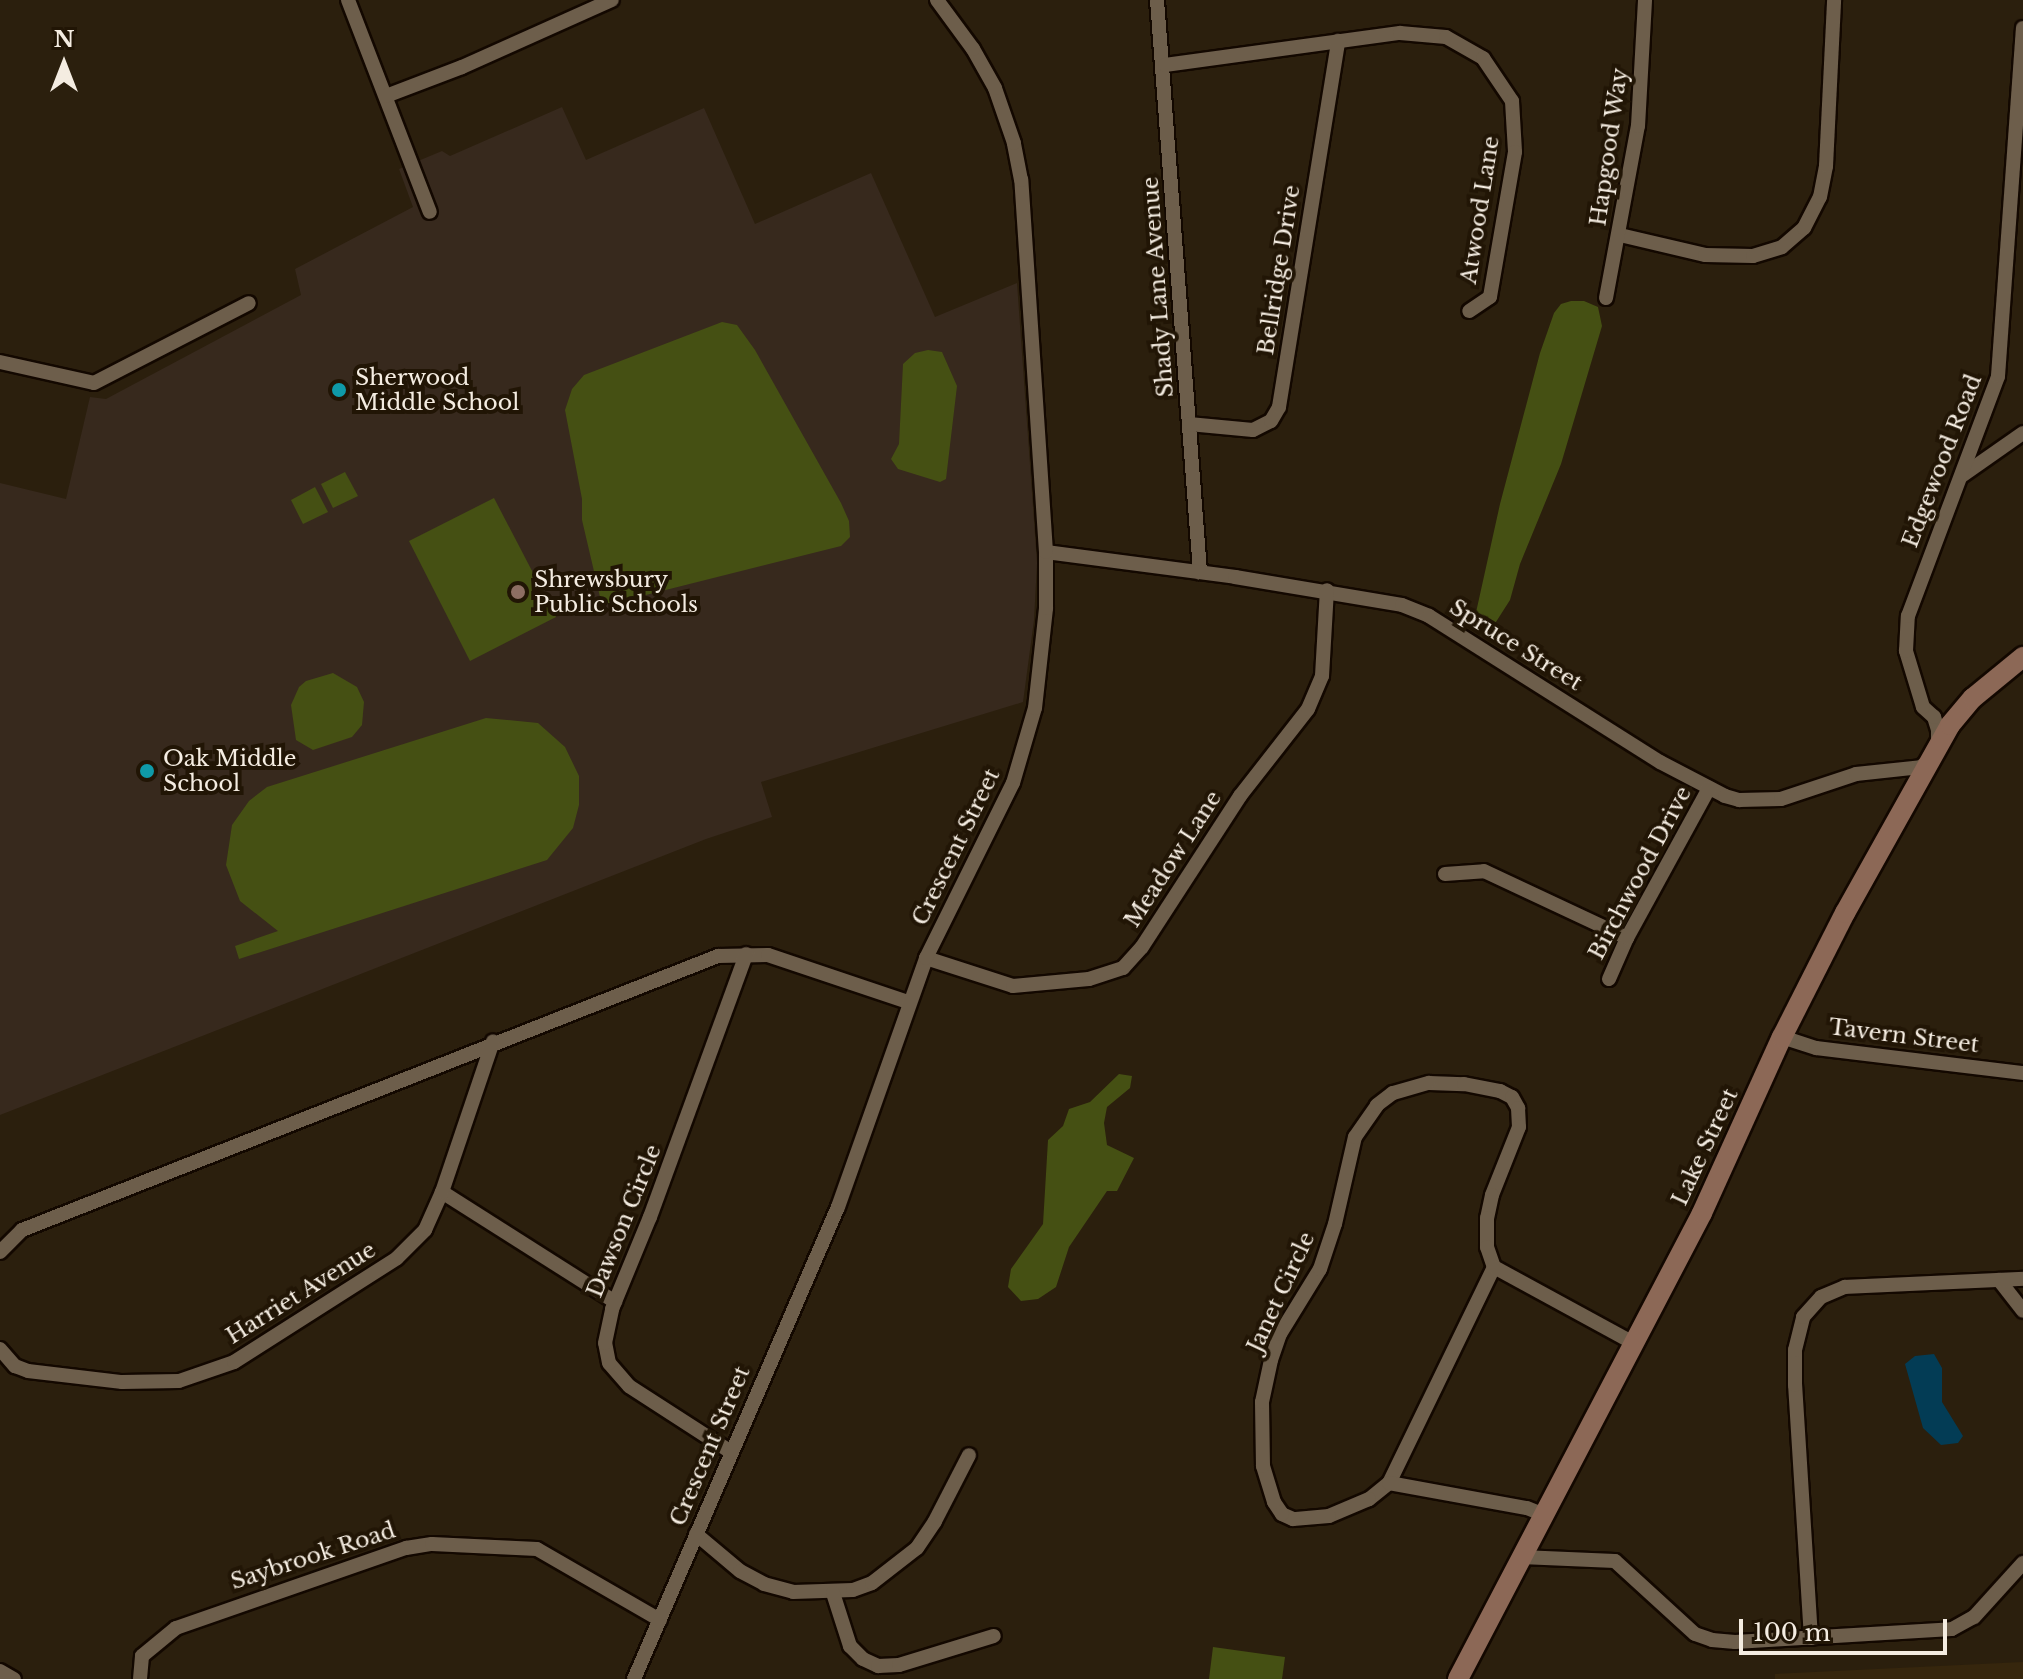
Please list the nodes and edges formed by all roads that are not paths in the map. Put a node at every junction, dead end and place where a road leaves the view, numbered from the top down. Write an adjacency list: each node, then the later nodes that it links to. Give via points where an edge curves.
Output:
1 (348, 0): 10 (street)
2 (612, 0): 10 (street)
3 (937, 0): 22 (street, Crescent Street, via 988,75 1016,152)
4 (1157, 0): 9 (street, Shady Lane Avenue)
5 (1645, 0): 14 (street, Hapgood Way, via 1638,126)
6 (1834, 0): 14 (street, via 1826,166 1820,197 1804,228 1782,247 1753,256 1705,255)
7 (2023, 28): 13 (street, Edgewood Road)
8 (1338, 41): 9 (street, Atwood Lane); 17 (street, Atwood Lane, via 1400,33 1446,37 1483,58 1508,92 1515,120 1513,165 1490,297); 19 (street, Bellridge Drive, via 1277,412 1253,430)
9 (1165, 65): 19 (street, Shady Lane Avenue)
10 (386, 96): 11 (street)
11 (430, 212)
12 (2023, 212): 13 (street)
13 (2009, 222): 21 (street, Edgewood Road, via 1998,376)
14 (1620, 235): 15 (street, Hapgood Way)
15 (1606, 298)
16 (249, 303): 18 (street, via 94,383)
17 (1469, 311)
18 (0, 362)
19 (1189, 424): 23 (street, Shady Lane Avenue)
20 (2023, 433): 21 (street)
21 (1962, 475): 26 (street, Edgewood Road, via 1917,590 1905,639 1923,707 1938,730)
22 (1046, 552): 23 (street, Spruce Street); 31 (street, Crescent Street, via 1045,619 1028,738 989,837)
23 (1200, 572): 24 (street, Spruce Street)
24 (1327, 590): 27 (street, Spruce Street, via 1429,616); 31 (street, Meadow Lane, via 1322,676 1308,709 1240,796 1132,959 1114,973 1089,979 1013,986)
25 (2023, 657): 26 (street, Lake Street, via 1973,698 1950,725)
26 (1935, 755): 27 (street, Spruce Street, via 1921,767 1856,774 1781,799 1739,800); 34 (street, Lake Street)
27 (1709, 788): 29 (street, Birchwood Drive)
28 (1445, 874): 29 (street, via 1484,871)
29 (1627, 938): 32 (street, Birchwood Drive)
30 (746, 954): 33 (street, via 788,961); 35 (street, via 692,964); 42 (street, Dawson Circle)
31 (926, 958): 33 (street, Crescent Street)
32 (1609, 979)
33 (908, 1002): 46 (street, Crescent Street, via 838,1207)
34 (1782, 1037): 36 (street, Tavern Street, via 1816,1048); 44 (street, Lake Street)
35 (493, 1041): 37 (street, Harriet Avenue); 38 (street, via 15,1232)
36 (2023, 1073)
37 (442, 1192): 42 (street); 45 (street, Harriet Avenue, via 425,1230 397,1258 218,1370 149,1383 44,1375 15,1366)
38 (0, 1252)
39 (1494, 1267): 44 (street); 48 (street); 48 (street, Janet Circle, via 1487,1247 1487,1218 1519,1127 1518,1108 1507,1094 1464,1084 1429,1083 1393,1093 1377,1105 1355,1137 1325,1256 1280,1334 1262,1402 1266,1483 1282,1514 1293,1519 1329,1516 1369,1499)
40 (2023, 1279): 41 (street)
41 (1999, 1280): 43 (street); 56 (street, via 1841,1288 1821,1297 1803,1317 1795,1350 1795,1385)
42 (615, 1302): 46 (street, Dawson Circle, via 605,1352 616,1373)
43 (2023, 1311)
44 (1635, 1344): 49 (street, Lake Street)
45 (0, 1349)
46 (731, 1452): 50 (street, Crescent Street)
47 (969, 1455): 53 (street, via 917,1548 872,1583)
48 (1389, 1483): 49 (street)
49 (1544, 1515): 51 (street, Lake Street)
50 (696, 1534): 53 (street, via 764,1584 793,1592); 54 (street, Crescent Street)
51 (1521, 1557): 56 (street, via 1615,1561 1689,1630 1706,1639); 61 (street, Lake Street)
52 (2023, 1563): 56 (street, via 1974,1617 1952,1629)
53 (833, 1593): 55 (street, via 850,1646 878,1666 899,1665)
54 (660, 1620): 59 (street, Saybrook Road, via 537,1549 428,1545 406,1548 176,1628 142,1656); 60 (street, Crescent Street)
55 (994, 1636)
56 (1811, 1638)
57 (0, 1671): 58 (street)
58 (14, 1679)
59 (140, 1679)
60 (634, 1679)
61 (1458, 1679)

